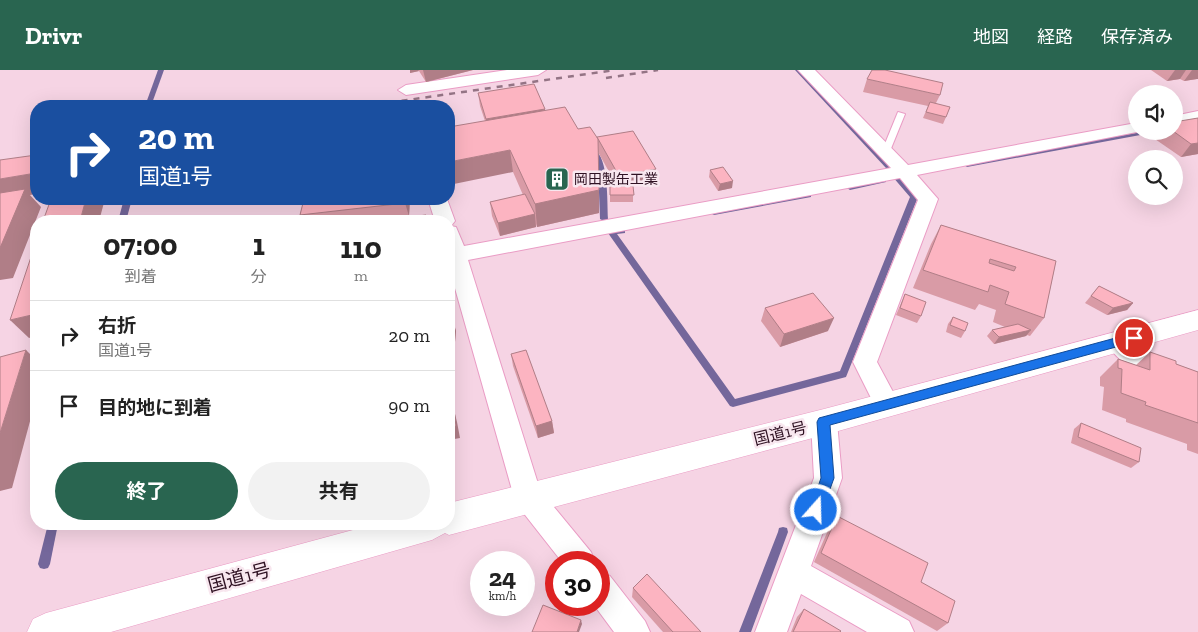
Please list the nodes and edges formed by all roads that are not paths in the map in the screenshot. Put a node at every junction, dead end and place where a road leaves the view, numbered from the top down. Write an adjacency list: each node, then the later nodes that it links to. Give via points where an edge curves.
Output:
1 (538, 70): 3 (street)
2 (806, 70): 8 (street)
3 (406, 91)
4 (901, 114): 8 (lane)
5 (1198, 116): 6 (street)
6 (1183, 119)
7 (1128, 129): 9 (street)
8 (886, 151): 9 (street)
9 (902, 170): 10 (street); 15 (street, via 928,199 865,362)
10 (455, 243)
11 (455, 253): 17 (street)
12 (1198, 320): 13 (highway, 国道1号)
13 (1118, 342): 14 (street, via 1151,368); 15 (highway, 国道1号)
14 (1198, 387)
15 (887, 405): 16 (highway, 国道1号)
16 (824, 422): 17 (highway, 国道1号); 21 (street, via 828,478)
17 (528, 497): 18 (highway, 国道1号); 20 (street)
18 (455, 517)
19 (411, 530): 23 (highway, 国道1号)
20 (571, 551)
21 (794, 573): 25 (street); 26 (street)
22 (610, 601): 24 (street)
23 (46, 632)
24 (634, 632)
25 (771, 632)
26 (898, 632)

